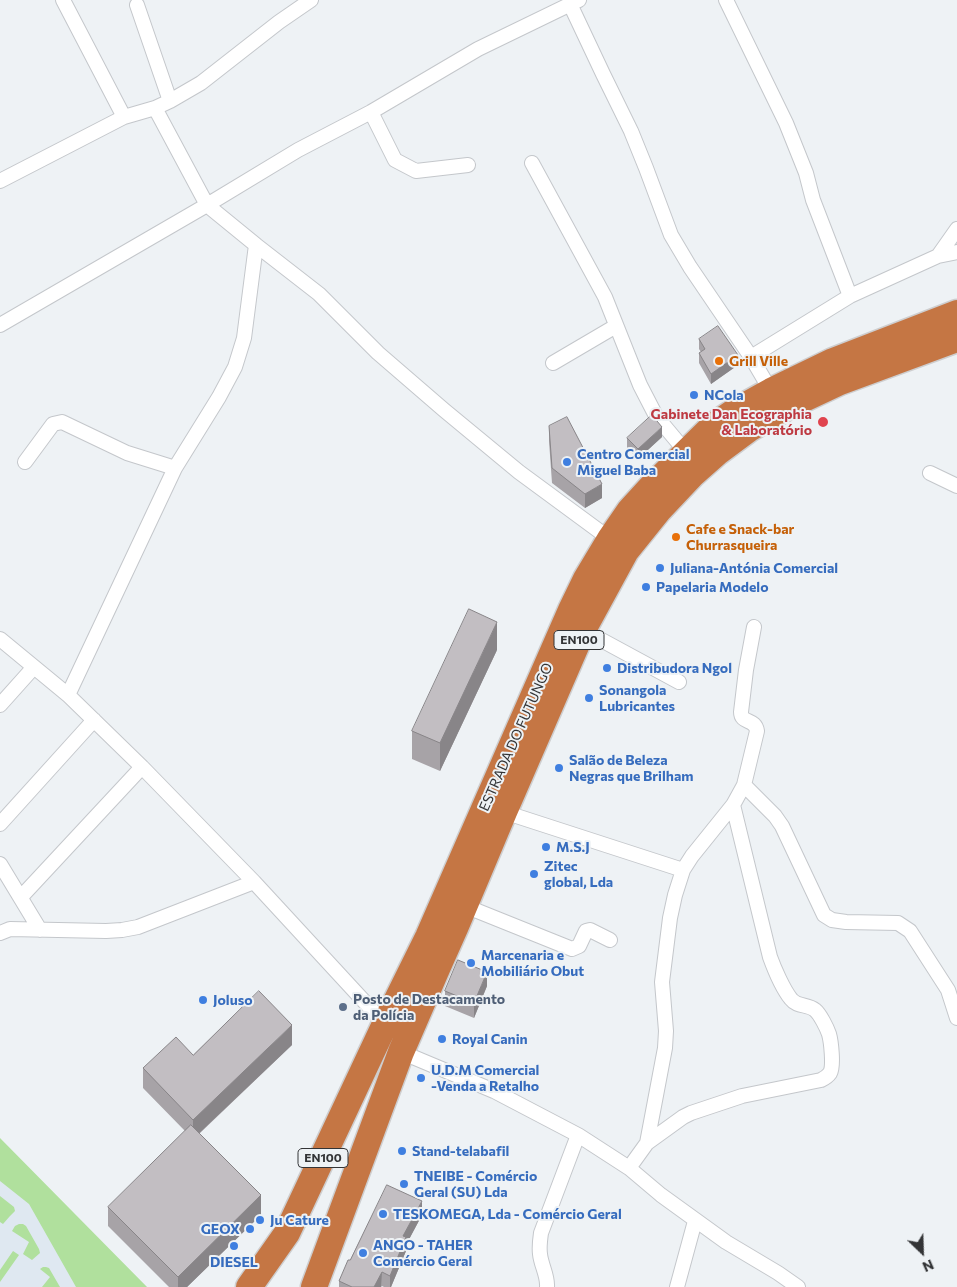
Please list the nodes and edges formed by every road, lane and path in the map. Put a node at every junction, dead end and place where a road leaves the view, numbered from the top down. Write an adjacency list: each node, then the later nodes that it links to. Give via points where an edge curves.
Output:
1 (64, 0): 9 (street)
2 (311, 0): 6 (street, via 201,83)
3 (726, 0): 18 (street, via 786,123)
4 (574, 2): 8 (street, via 478,49); 23 (street, via 603,74 632,131 670,235)
5 (137, 5): 6 (street)
6 (170, 101): 7 (street)
7 (155, 108): 9 (street); 13 (street)
8 (371, 112): 11 (street, via 395,160 416,172); 13 (street, via 298,150)
9 (124, 117): 12 (street)
10 (532, 162): 21 (street, via 604,297)
11 (468, 165)
12 (0, 181)
13 (207, 205): 15 (street); 20 (street)
14 (957, 229): 17 (street)
15 (256, 245): 28 (street, via 244,338 235,367); 31 (street, via 319,294 378,353 444,410 519,472)
16 (957, 252): 17 (street)
17 (938, 256): 18 (street)
18 (850, 296): 23 (street)
19 (957, 313): 25 (highway, ESTRADA DO FUTUNGO / EN100, via 833,361)
20 (0, 324)
21 (616, 326): 24 (street); 26 (street, via 656,416)
22 (957, 339): 33 (highway, ESTRADA DO FUTUNGO / EN100, via 840,382 789,406 748,429 718,452 678,489 626,551)
23 (752, 357): 25 (street)
24 (553, 363)
25 (771, 391): 26 (highway, ESTRADA DO FUTUNGO / EN100, via 713,426)
26 (686, 452): 31 (highway, ESTRADA DO FUTUNGO / EN100, via 635,504)
27 (25, 462): 28 (street, via 53,424 62,422 128,453)
28 (175, 468): 37 (street)
29 (930, 473): 30 (street)
30 (957, 486)
31 (610, 539): 54 (highway, ESTRADA DO FUTUNGO / EN100, via 571,610 428,937)
32 (754, 627): 41 (street, via 741,716 753,723 757,731)
33 (583, 630): 36 (street); 43 (highway, ESTRADA DO FUTUNGO / EN100)
34 (0, 639): 35 (street)
35 (34, 667): 37 (street); 38 (street)
36 (679, 682)
37 (68, 695): 39 (street)
38 (0, 704)
39 (94, 720): 40 (street); 44 (street)
40 (142, 768): 47 (street); 48 (street)
41 (744, 785): 42 (street); 53 (street, via 782,826 824,915 846,922 898,923 910,931 948,990)
42 (733, 805): 46 (street); 57 (street, via 770,957 791,1000 815,1010 826,1026 830,1035 831,1072 821,1080 742,1096 683,1117)
43 (504, 812): 46 (street); 49 (highway, ESTRADA DO FUTUNGO / EN100)
44 (0, 824)
45 (0, 864): 48 (street)
46 (683, 870): 57 (street, via 670,918 662,982 665,1048)
47 (254, 882): 50 (street, via 138,927 106,932); 54 (street)
48 (21, 897): 50 (street)
49 (465, 906): 52 (street, via 572,948 579,946 586,931 590,930); 55 (highway, ESTRADA DO FUTUNGO / EN100)
50 (40, 930): 51 (street, via 10,929)
51 (0, 933)
52 (610, 940)
53 (957, 1018)
54 (385, 1024): 60 (highway, ESTRADA DO FUTUNGO / EN100, via 287,1233)
55 (402, 1052): 56 (street, via 494,1091); 61 (highway, ESTRADA DO FUTUNGO / EN100)
56 (578, 1135): 58 (street); 62 (street, via 539,1245)
57 (647, 1143): 58 (street)
58 (629, 1168): 59 (street)
59 (695, 1221): 63 (street); 64 (street)
60 (250, 1287)
61 (314, 1287)
62 (547, 1287)
63 (676, 1287)
64 (798, 1287)

